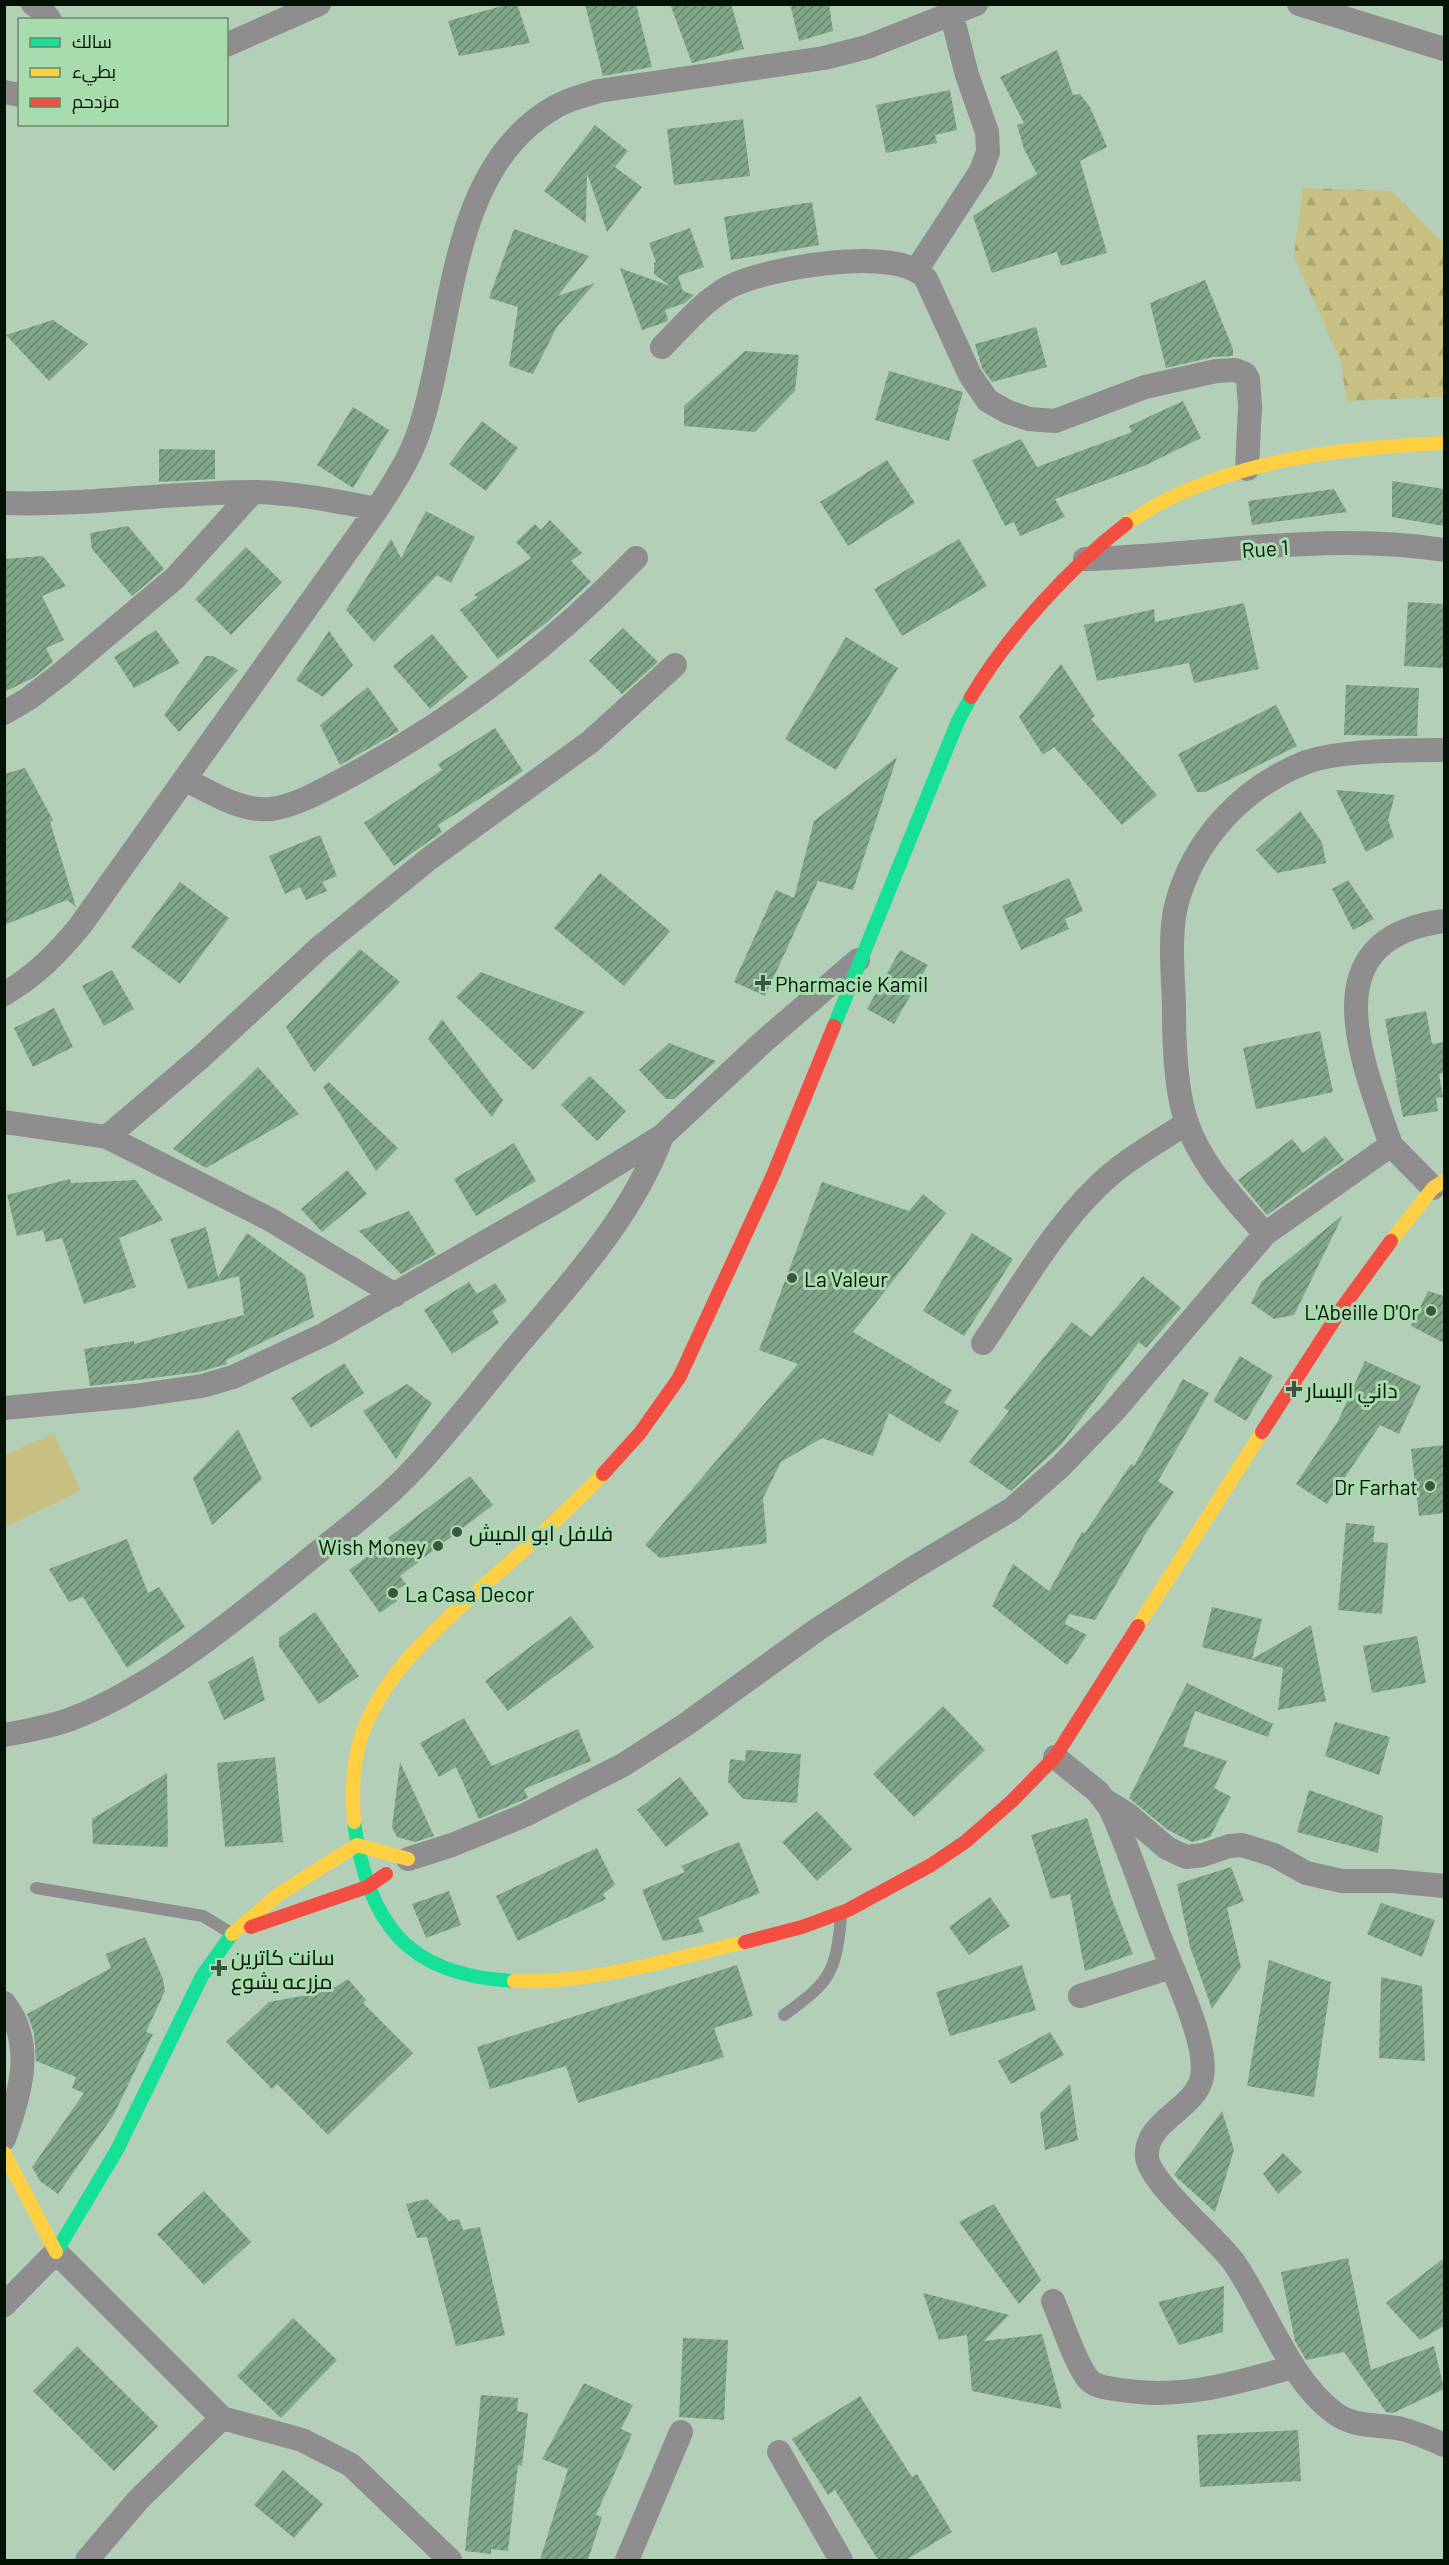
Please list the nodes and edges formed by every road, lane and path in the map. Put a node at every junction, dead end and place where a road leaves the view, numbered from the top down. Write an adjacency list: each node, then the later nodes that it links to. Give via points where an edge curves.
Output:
1 (33, 4): 6 (street)
2 (319, 4): 7 (street)
3 (976, 4): 5 (street)
4 (1299, 4): 8 (street)
5 (952, 16): 9 (street, via 987,132 988,152 981,171); 15 (street, via 824,58 598,91 567,101 530,125 490,172 475,204 460,252 418,435)
6 (48, 18)
7 (228, 44)
8 (1444, 49)
9 (917, 269): 10 (street, via 892,263 854,262 770,271 743,279 710,299); 12 (street, via 926,279 970,375 988,401 1029,419 1055,422 1145,387 1216,371 1245,374 1250,406)
10 (662, 348)
11 (1444, 443): 12 (main road, via 1347,448)
12 (1247, 469): 18 (main road, via 1206,482 1128,522)
13 (253, 492): 14 (street, via 97,502); 15 (street); 20 (street, via 175,578 62,673)
14 (4, 503)
15 (377, 508): 22 (street)
16 (1444, 550): 18 (street, Rue 1, via 1401,544 1338,543)
17 (636, 558): 22 (street, via 568,625 485,692 420,737 341,780 271,809 231,802)
18 (1085, 559): 24 (main road, via 1025,621 972,692)
19 (675, 665): 29 (street, via 583,748 430,858 319,948)
20 (4, 713)
21 (1444, 750): 27 (street, via 1348,754 1307,762 1257,786 1242,798 1195,856 1176,908 1174,939 1174,1021)
22 (186, 780): 25 (street, via 64,946 25,982)
23 (1444, 921): 30 (street, via 1412,930 1378,947 1368,957 1358,986 1355,1008 1364,1062)
24 (862, 956): 28 (street); 39 (main road, via 768,1185 694,1349 662,1405 582,1495 406,1664 368,1720 353,1772)
25 (4, 994)
26 (4, 1122): 29 (street)
27 (1187, 1123): 32 (street, via 1215,1175); 34 (street, via 1113,1173 1079,1205 1056,1233)
28 (662, 1136): 33 (street); 36 (street, via 643,1179 608,1235 444,1436 387,1495 262,1598 141,1684 72,1719)
29 (107, 1137): 33 (street, via 271,1220)
30 (1391, 1145): 31 (street); 32 (street)
31 (1439, 1185): 37 (main road, via 1414,1210 1342,1308)
32 (1265, 1234): 40 (street, via 1114,1411 1012,1509 818,1629 623,1765 525,1815)
33 (395, 1295): 35 (street, via 325,1334 233,1377 174,1392)
34 (984, 1343)
35 (4, 1408)
36 (4, 1735)
37 (1055, 1757): 38 (street); 44 (main road, via 1023,1792 934,1863)
38 (1104, 1801): 41 (street, via 1127,1814 1167,1848 1186,1857 1242,1845 1274,1855 1306,1873 1342,1881); 46 (street)
39 (357, 1845): 40 (main road); 42 (main road); 45 (main road, via 279,1894)
40 (408, 1859): 42 (main road)
41 (1444, 1886)
42 (368, 1887): 44 (main road, via 396,1934 426,1960 469,1975 511,1981 554,1981 611,1971 778,1934); 45 (main road)
43 (36, 1888): 45 (lane, via 203,1916)
44 (841, 1913): 49 (lane, via 831,1972 815,1991)
45 (232, 1934): 52 (main road, via 202,1976 117,2150)
46 (1171, 1968): 47 (street); 55 (street, via 1197,2037 1203,2074 1194,2094 1153,2136 1147,2160 1168,2191 1233,2261)
47 (1080, 1996)
48 (4, 2003): 50 (street, via 18,2029 23,2065 21,2086)
49 (784, 2015)
50 (4, 2139)
51 (4, 2153): 52 (main road)
52 (56, 2252): 54 (street); 56 (street)
53 (1053, 2301): 55 (street, via 1084,2372 1093,2383 1102,2386 1141,2393 1194,2392)
54 (4, 2305)
55 (1293, 2367): 58 (street, via 1338,2416 1364,2425 1400,2429)
56 (222, 2418): 60 (street, via 138,2500); 61 (street, via 303,2440 351,2464)
57 (681, 2432): 62 (street)
58 (1444, 2445)
59 (779, 2452): 63 (street)
60 (87, 2560)
61 (450, 2560)
62 (627, 2560)
63 (841, 2560)

